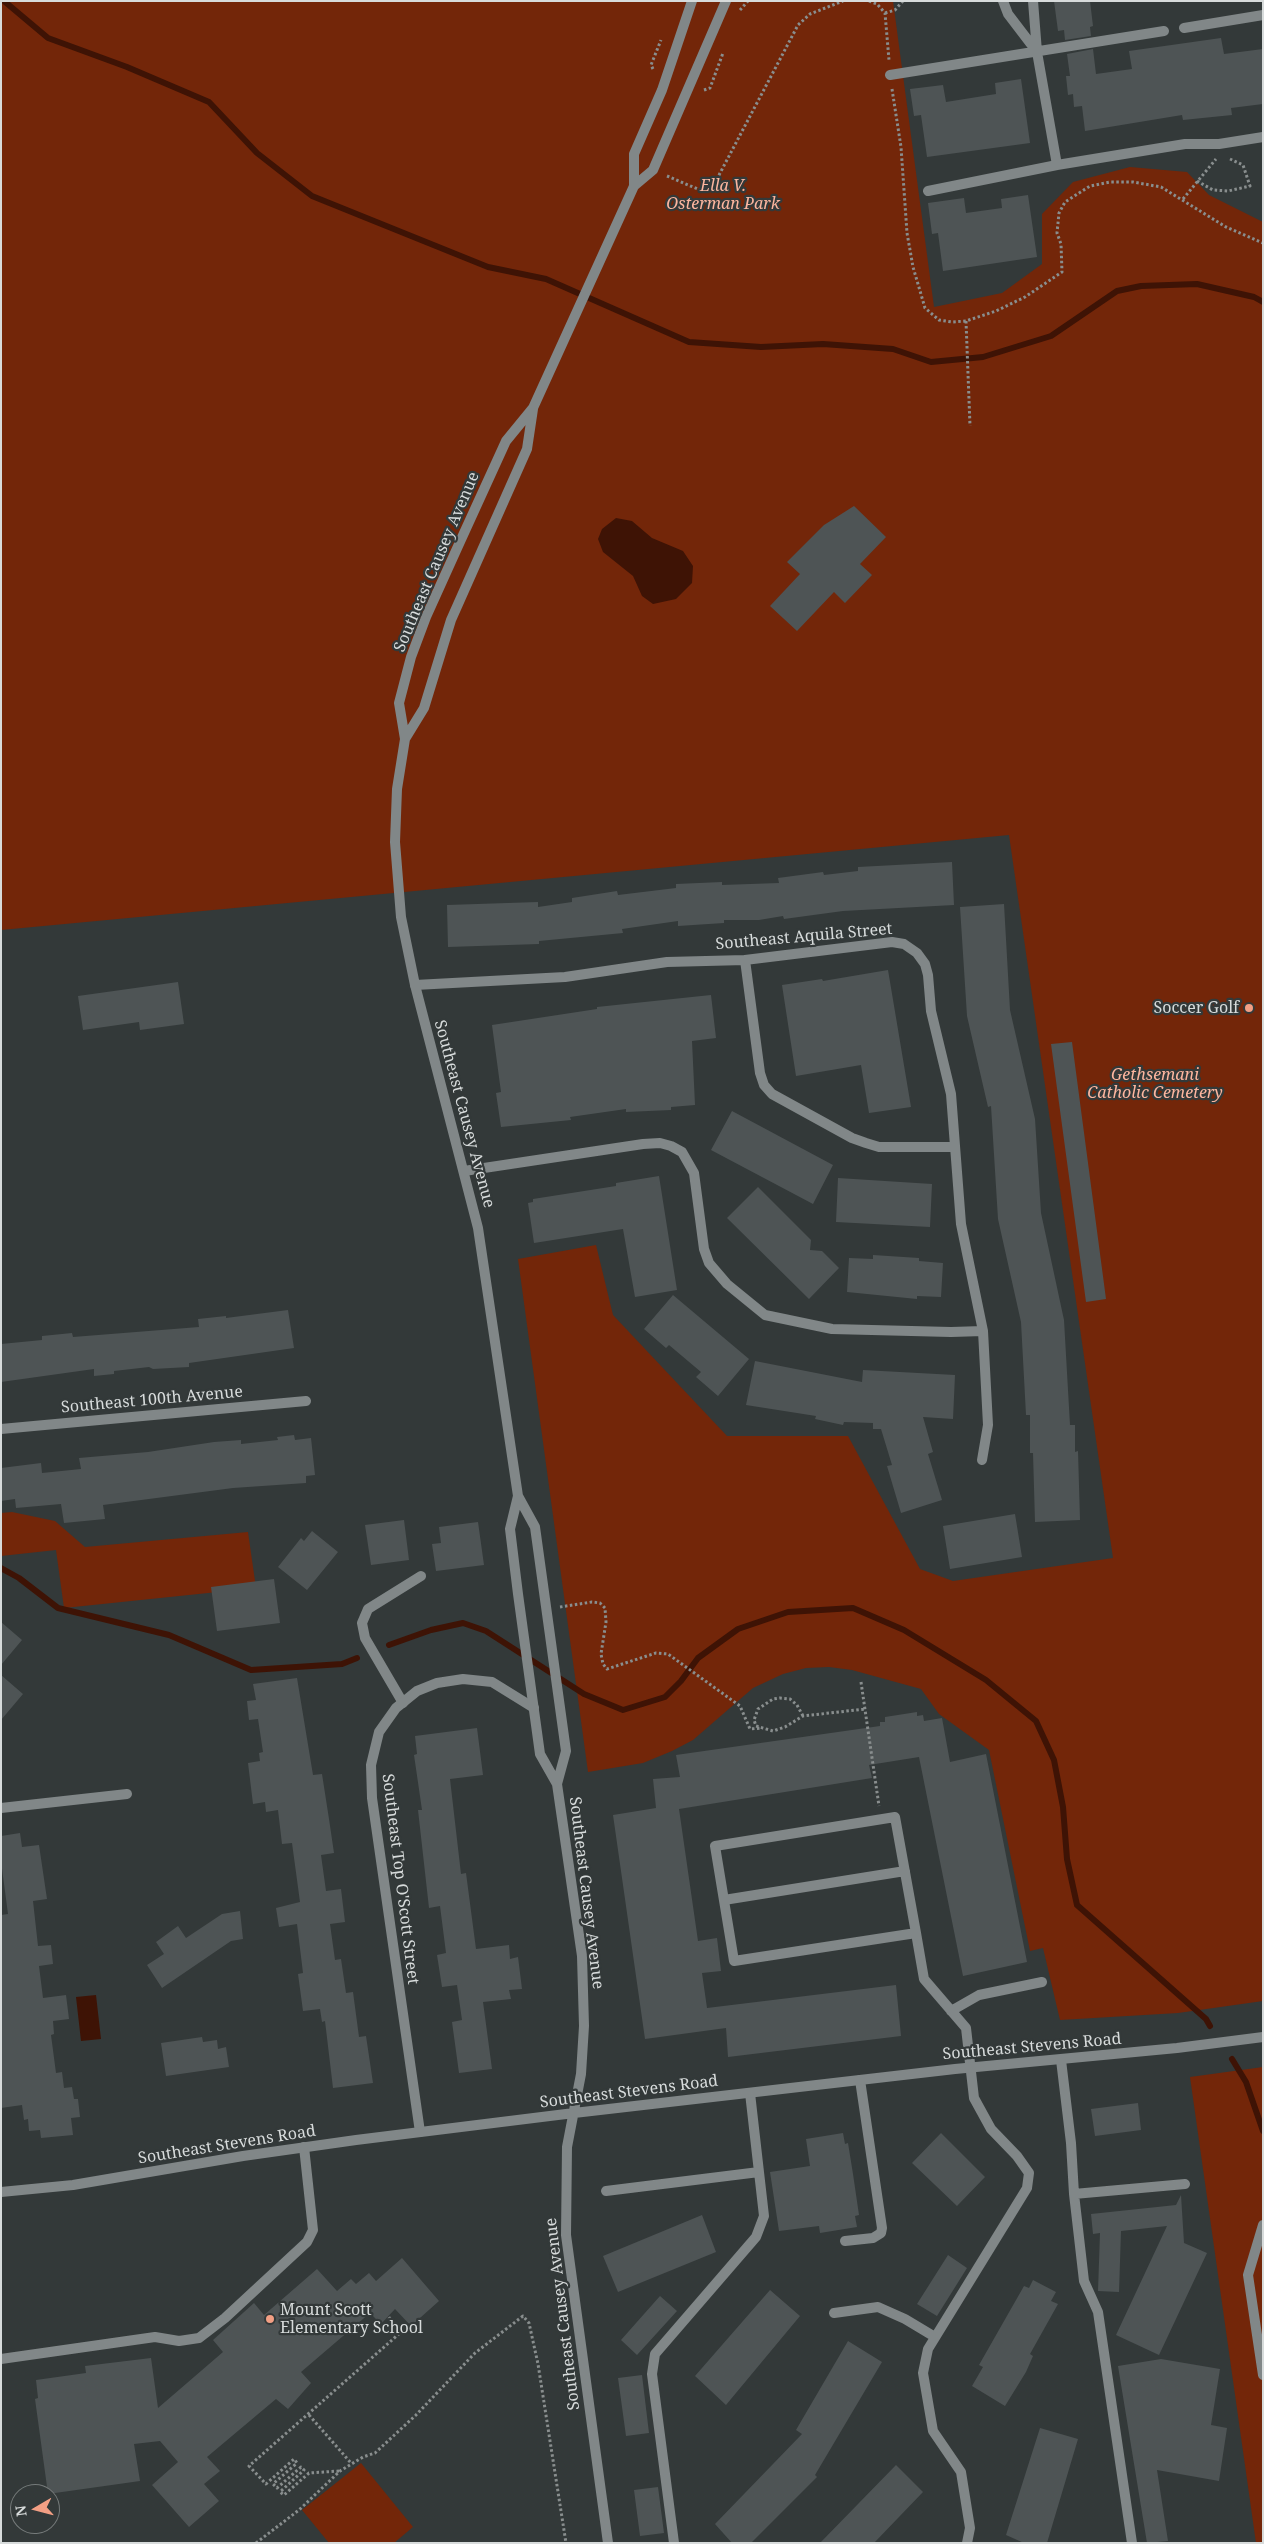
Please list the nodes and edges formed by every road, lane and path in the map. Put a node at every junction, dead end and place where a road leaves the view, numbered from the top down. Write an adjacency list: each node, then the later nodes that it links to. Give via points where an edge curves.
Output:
1 (692, 1): 20 (street, Southeast Causey Avenue, via 662,90 634,154)
2 (726, 1): 18 (street, Southeast Causey Avenue)
3 (843, 1): 18 (path, via 810,14 798,25 718,177 700,190)
4 (869, 1): 8 (path)
5 (903, 1): 8 (path, via 895,10)
6 (1003, 1): 12 (street, via 1008,14)
7 (1033, 1): 12 (street)
8 (884, 13): 13 (path)
9 (1263, 15): 10 (street)
10 (1184, 28)
11 (1164, 31): 12 (street)
12 (1037, 52): 13 (street); 17 (street)
13 (890, 75): 24 (path, via 901,147 907,233 925,308 939,320)
14 (1263, 137): 15 (street)
15 (1219, 144): 16 (path); 17 (street, via 1185,144)
16 (1221, 157): 19 (path, via 1214,160); 19 (path, via 1234,159 1243,165 1250,186 1228,191 1213,190)
17 (1057, 165): 21 (street)
18 (653, 170): 20 (street, Southeast Causey Avenue)
19 (1197, 181): 22 (path)
20 (634, 186): 25 (street, Southeast Causey Avenue)
21 (928, 192)
22 (1183, 199): 23 (path, via 1226,227); 24 (path, via 1161,188 1133,182 1090,186 1065,202 1059,213 1057,233 1062,272 1025,297)
23 (1263, 243)
24 (966, 321): 26 (path)
25 (533, 408): 27 (street, Southeast Causey Avenue, via 527,449 451,620 424,708); 27 (street, Southeast Causey Avenue, via 506,441 426,616 399,702)
26 (970, 426)
27 (405, 739): 29 (street, Southeast Causey Avenue, via 397,790 395,842 401,917)
28 (745, 960): 29 (street, Southeast Aquila Street, via 667,962 564,977); 30 (street, via 760,1073 772,1094 866,1143 880,1147); 30 (street, Southeast Aquila Street, via 892,942 904,944 917,953 928,975 931,1011 951,1094)
29 (415, 985): 31 (street, Southeast Causey Avenue)
30 (955, 1147): 32 (street, Southeast Aquila Street, via 961,1224)
31 (464, 1171): 32 (street, via 643,1144 670,1146 682,1152 694,1173 704,1249 709,1263 727,1284 765,1315 832,1328); 36 (street, Southeast Causey Avenue, via 487,1281)
32 (983, 1331): 35 (street, Southeast Aquila Street, via 988,1425)
33 (306, 1401): 34 (street, Southeast 100th Avenue)
34 (1, 1429)
35 (982, 1460)
36 (518, 1496): 38 (street, Southeast Causey Avenue, via 535,1527); 41 (street, Southeast Causey Avenue, via 510,1529)
37 (420, 1576): 40 (street, via 368,1610 362,1623 365,1638)
38 (547, 1612): 44 (path, via 592,1602 600,1604 604,1608 606,1622 601,1654 607,1669 656,1653 668,1654 740,1706 750,1729); 45 (street, Southeast Causey Avenue, via 566,1751)
39 (861, 1682): 42 (path)
40 (403, 1702): 41 (street, Southeast Top O'Scott Street, via 417,1691 463,1679 492,1682); 60 (street, Southeast Top O'Scott Street, via 379,1732 371,1765 372,1798)
41 (534, 1708): 45 (street, Southeast Causey Avenue, via 540,1754)
42 (865, 1709): 43 (path); 48 (path)
43 (803, 1716): 44 (path, via 785,1728 773,1731); 44 (path, via 790,1699 773,1699 754,1715 756,1726)
44 (762, 1728)
45 (557, 1784): 59 (street, Southeast Causey Avenue, via 584,1989 581,2074)
46 (127, 1794): 47 (street)
47 (1, 1808)
48 (881, 1819): 49 (street, via 895,1817); 50 (street, via 715,1846)
49 (905, 1871): 50 (street); 51 (street)
50 (724, 1900): 51 (street, via 734,1961)
51 (916, 1932): 53 (street, via 924,1979)
52 (1042, 1982): 53 (street, via 979,1995)
53 (951, 2011): 56 (street, via 966,2028)
54 (1263, 2036): 55 (street, Southeast Stevens Road)
55 (1061, 2060): 56 (street, Southeast Stevens Road); 66 (street)
56 (970, 2068): 57 (street, Southeast Stevens Road); 71 (street, via 974,2098 991,2129 1029,2173 1027,2188)
57 (860, 2080): 58 (street, Southeast Stevens Road); 68 (street, via 882,2228 881,2233 873,2238)
58 (750, 2093): 59 (street, Southeast Stevens Road); 62 (street)
59 (574, 2112): 60 (street, Southeast Stevens Road); 79 (street, Southeast Causey Avenue, via 567,2147 566,2234)
60 (420, 2132): 61 (street, Southeast Stevens Road)
61 (304, 2147): 65 (street, Southeast Stevens Road, via 73,2185); 72 (street, via 313,2230 307,2242 199,2338 179,2341 155,2337)
62 (759, 2172): 64 (street); 80 (street, via 764,2216 756,2237 655,2354 652,2374)
63 (1185, 2184): 66 (street)
64 (606, 2191)
65 (1, 2192)
66 (1074, 2194): 82 (street, via 1084,2281 1098,2312)
67 (1263, 2225): 73 (street, via 1248,2274)
68 (844, 2241)
69 (834, 2313): 71 (street, via 878,2307)
70 (388, 2316): 74 (path, via 400,2333)
71 (935, 2338): 81 (street, via 928,2349 923,2373 933,2431 961,2472 970,2528)
72 (1, 2359)
73 (1263, 2375)
74 (310, 2415): 75 (path); 76 (path, via 249,2466 266,2484 294,2459 297,2462 273,2484 277,2488 301,2467 304,2470 280,2492 284,2496 309,2473)
75 (350, 2464): 76 (path); 78 (path, via 375,2453 475,2353 523,2316 529,2323 538,2364)
76 (340, 2472): 77 (path)
77 (256, 2543)
78 (566, 2543)
79 (608, 2543)
80 (674, 2543)
81 (967, 2543)
82 (1132, 2543)

